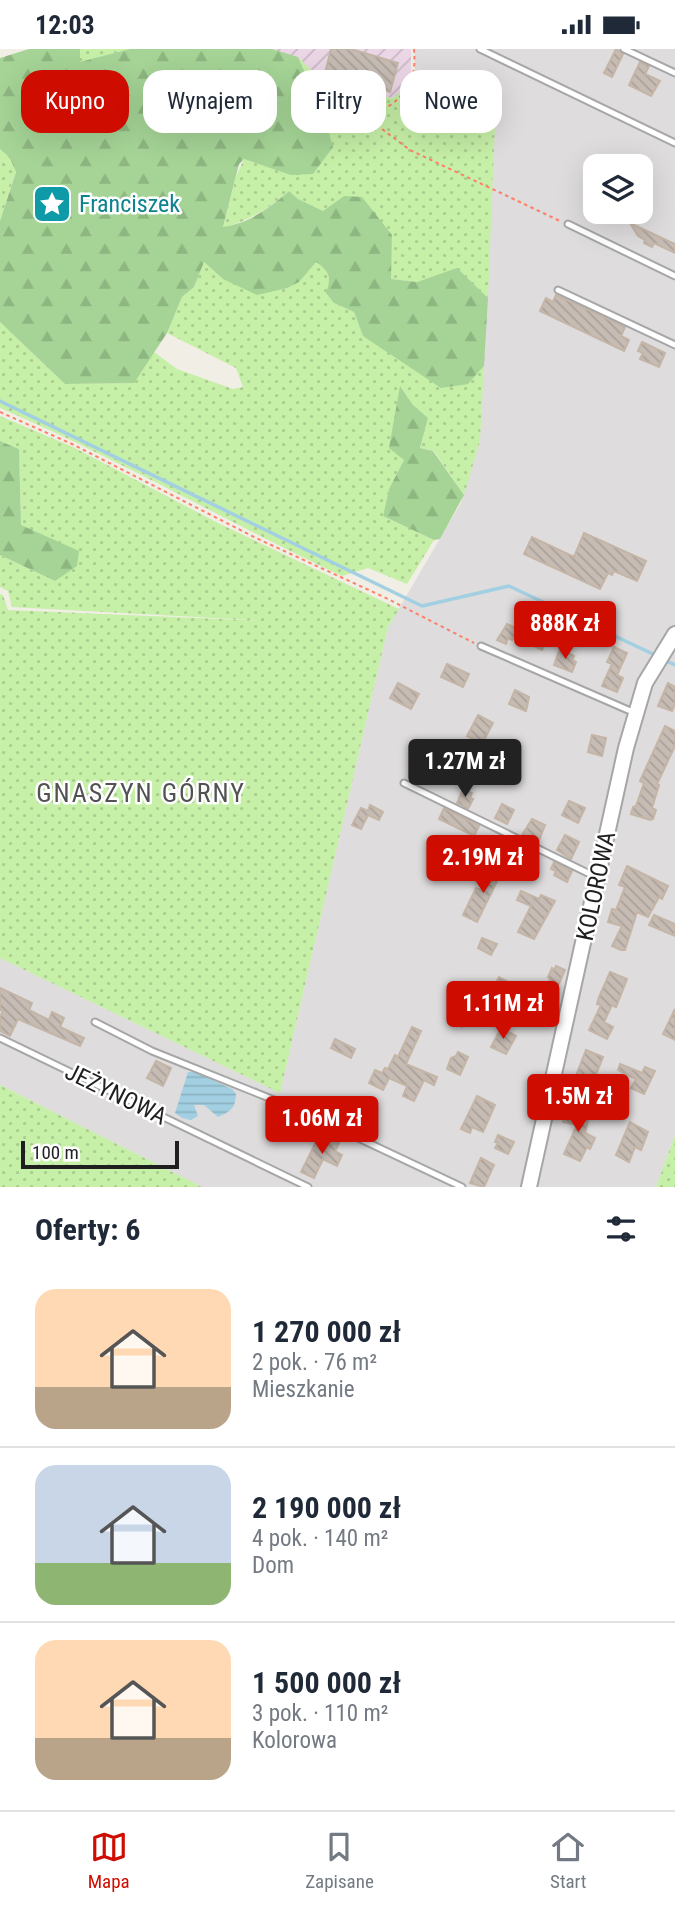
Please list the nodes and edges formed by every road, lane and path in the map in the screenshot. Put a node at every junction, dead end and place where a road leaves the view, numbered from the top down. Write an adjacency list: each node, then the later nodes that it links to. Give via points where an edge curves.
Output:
1 (414, 49): 6 (path, via 411,83 378,114 379,126 410,151)
2 (480, 49): 5 (lane)
3 (624, 49): 4 (lane)
4 (675, 73)
5 (675, 143)
6 (568, 225): 7 (lane)
7 (675, 276)
8 (558, 289): 9 (lane)
9 (675, 345)
10 (0, 412): 12 (path, via 72,443)
11 (675, 634): 13 (street, KOLOROWA, via 645,683)
12 (481, 646): 13 (lane)
13 (635, 713): 15 (street, KOLOROWA)
14 (404, 783): 15 (lane)
15 (597, 878): 20 (street, KOLOROWA)
16 (95, 1022): 19 (lane, via 152,1051 299,1109)
17 (0, 1038): 18 (lane, JEŻYNOWA)
18 (308, 1187)
19 (462, 1187)
20 (529, 1187)

